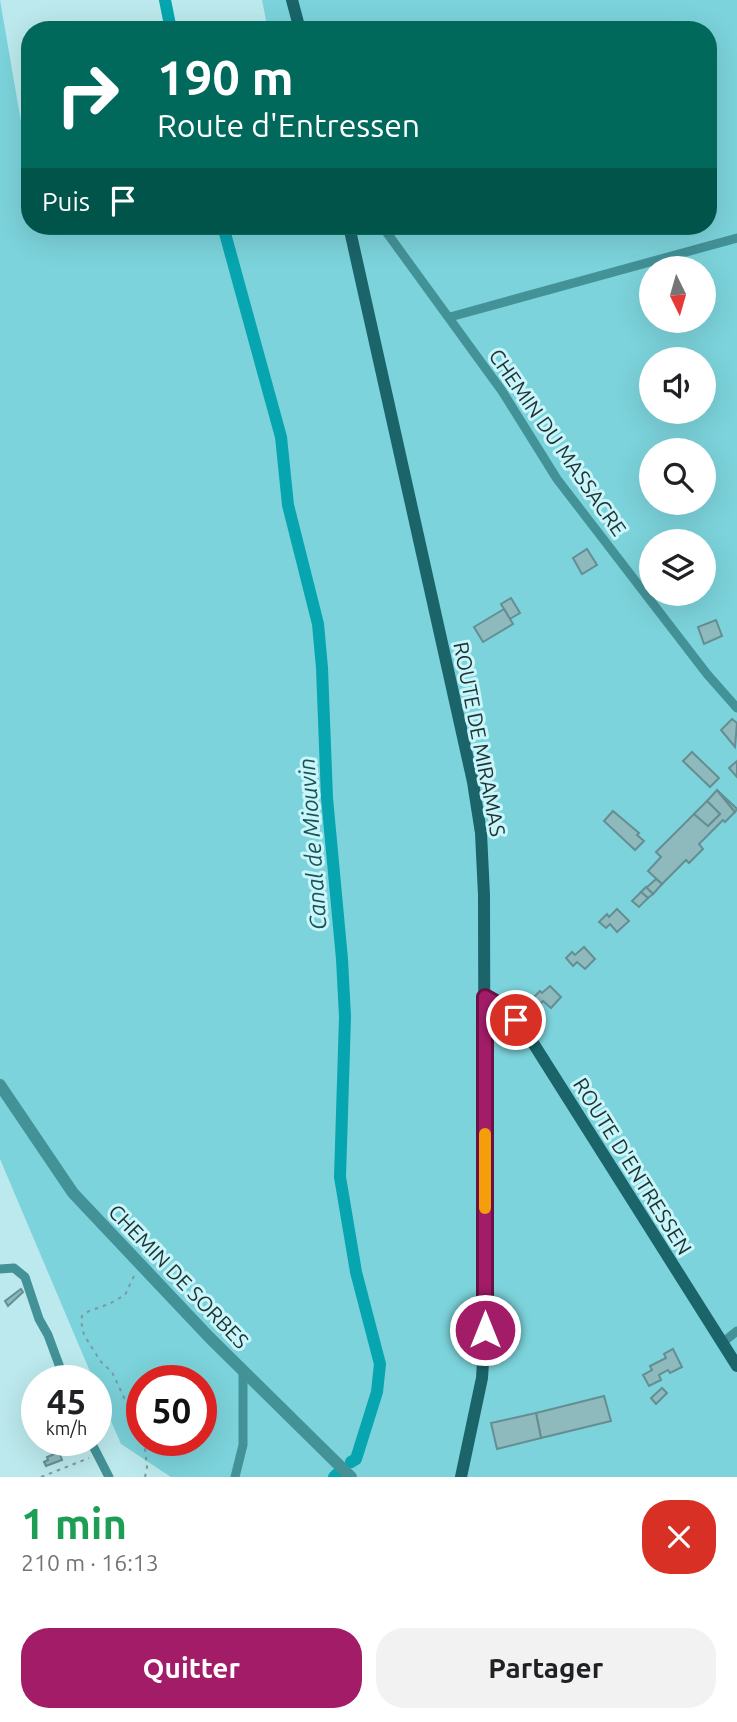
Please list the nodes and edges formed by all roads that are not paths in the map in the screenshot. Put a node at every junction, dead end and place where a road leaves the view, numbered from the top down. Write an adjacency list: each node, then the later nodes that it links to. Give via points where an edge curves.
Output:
1 (292, 0): 2 (main road)
2 (298, 21)
3 (351, 235): 8 (main road, ROUTE DE MIRAMAS, via 479,814)
4 (389, 235): 6 (street, CHEMIN DU MASSACRE)
5 (737, 238): 6 (street)
6 (450, 317): 7 (street, CHEMIN DU MASSACRE, via 557,479)
7 (737, 708)
8 (485, 997): 12 (main road, ROUTE D'ENTRESSEN, via 523,1027); 20 (main road, ROUTE DE MIRAMAS, via 485,1330 482,1378)
9 (0, 1085): 15 (street, CHEMIN DE SORBES, via 73,1193)
10 (0, 1269): 13 (street, via 14,1268 25,1277)
11 (737, 1331): 12 (street)
12 (722, 1343): 14 (main road, ROUTE D'ENTRESSEN)
13 (59, 1365)
14 (737, 1366)
15 (243, 1371): 18 (street, via 243,1445); 19 (street, CHEMIN DE SORBES)
16 (98, 1456): 17 (street)
17 (109, 1477)
18 (235, 1477)
19 (351, 1477)
20 (461, 1477)

